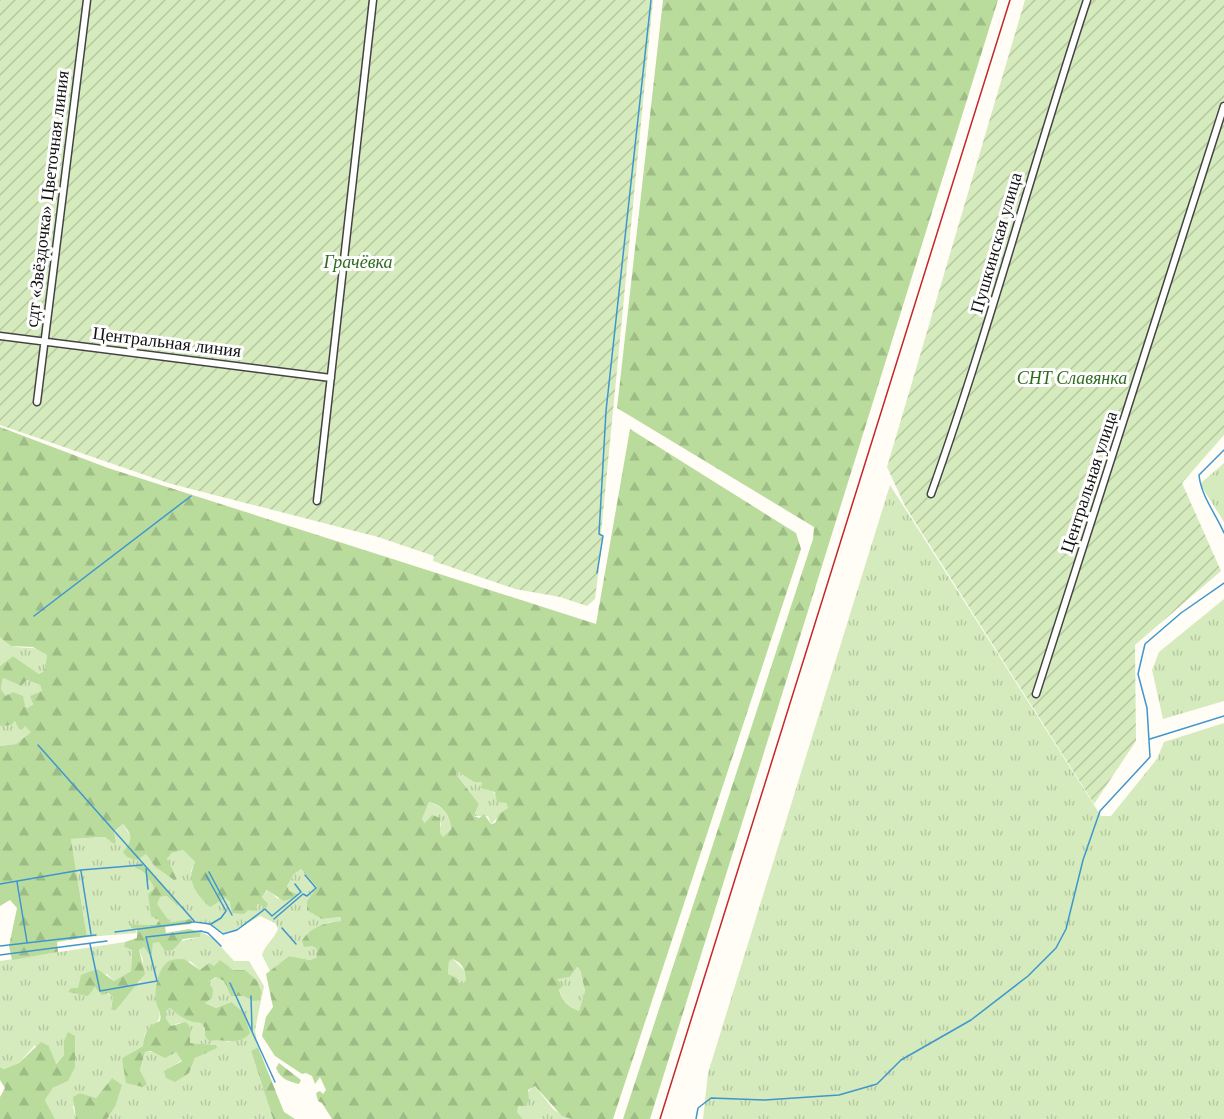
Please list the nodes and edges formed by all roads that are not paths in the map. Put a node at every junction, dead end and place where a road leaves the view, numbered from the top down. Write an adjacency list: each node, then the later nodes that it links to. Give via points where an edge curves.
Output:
1 (87, 0): 6 (street, сдт «Звёздочка» Цветочная линия)
2 (373, 0): 7 (street)
3 (1087, 0): 9 (street, Пушкинская улица)
4 (1224, 106): 11 (street, Центральная улица)
5 (0, 336): 6 (street, Центральная линия)
6 (44, 341): 7 (street, Центральная линия); 8 (street, сдт «Звёздочка» Цветочная линия)
7 (331, 378): 10 (street)
8 (37, 402)
9 (931, 494)
10 (317, 501)
11 (1036, 694)

